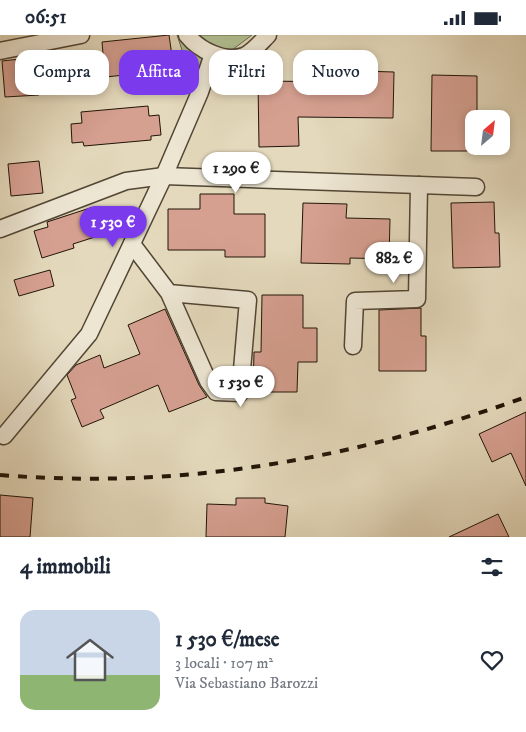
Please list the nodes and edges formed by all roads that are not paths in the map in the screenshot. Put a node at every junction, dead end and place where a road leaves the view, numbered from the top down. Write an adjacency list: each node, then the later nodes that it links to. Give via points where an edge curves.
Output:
1 (81, 35): 5 (street)
2 (187, 35): 6 (street)
3 (268, 35): 4 (street)
4 (251, 50)
5 (0, 51)
6 (209, 52)
7 (209, 64): 8 (street)
8 (164, 176): 9 (street); 11 (street, via 126,181); 12 (street)
9 (419, 185): 10 (street); 14 (street, via 417,299 355,301)
10 (476, 187)
11 (0, 229)
12 (132, 244): 13 (street); 15 (street, via 89,334)
13 (170, 293): 13 (street, via 208,381 216,392 240,393 248,300)
14 (354, 346)
15 (4, 436)

